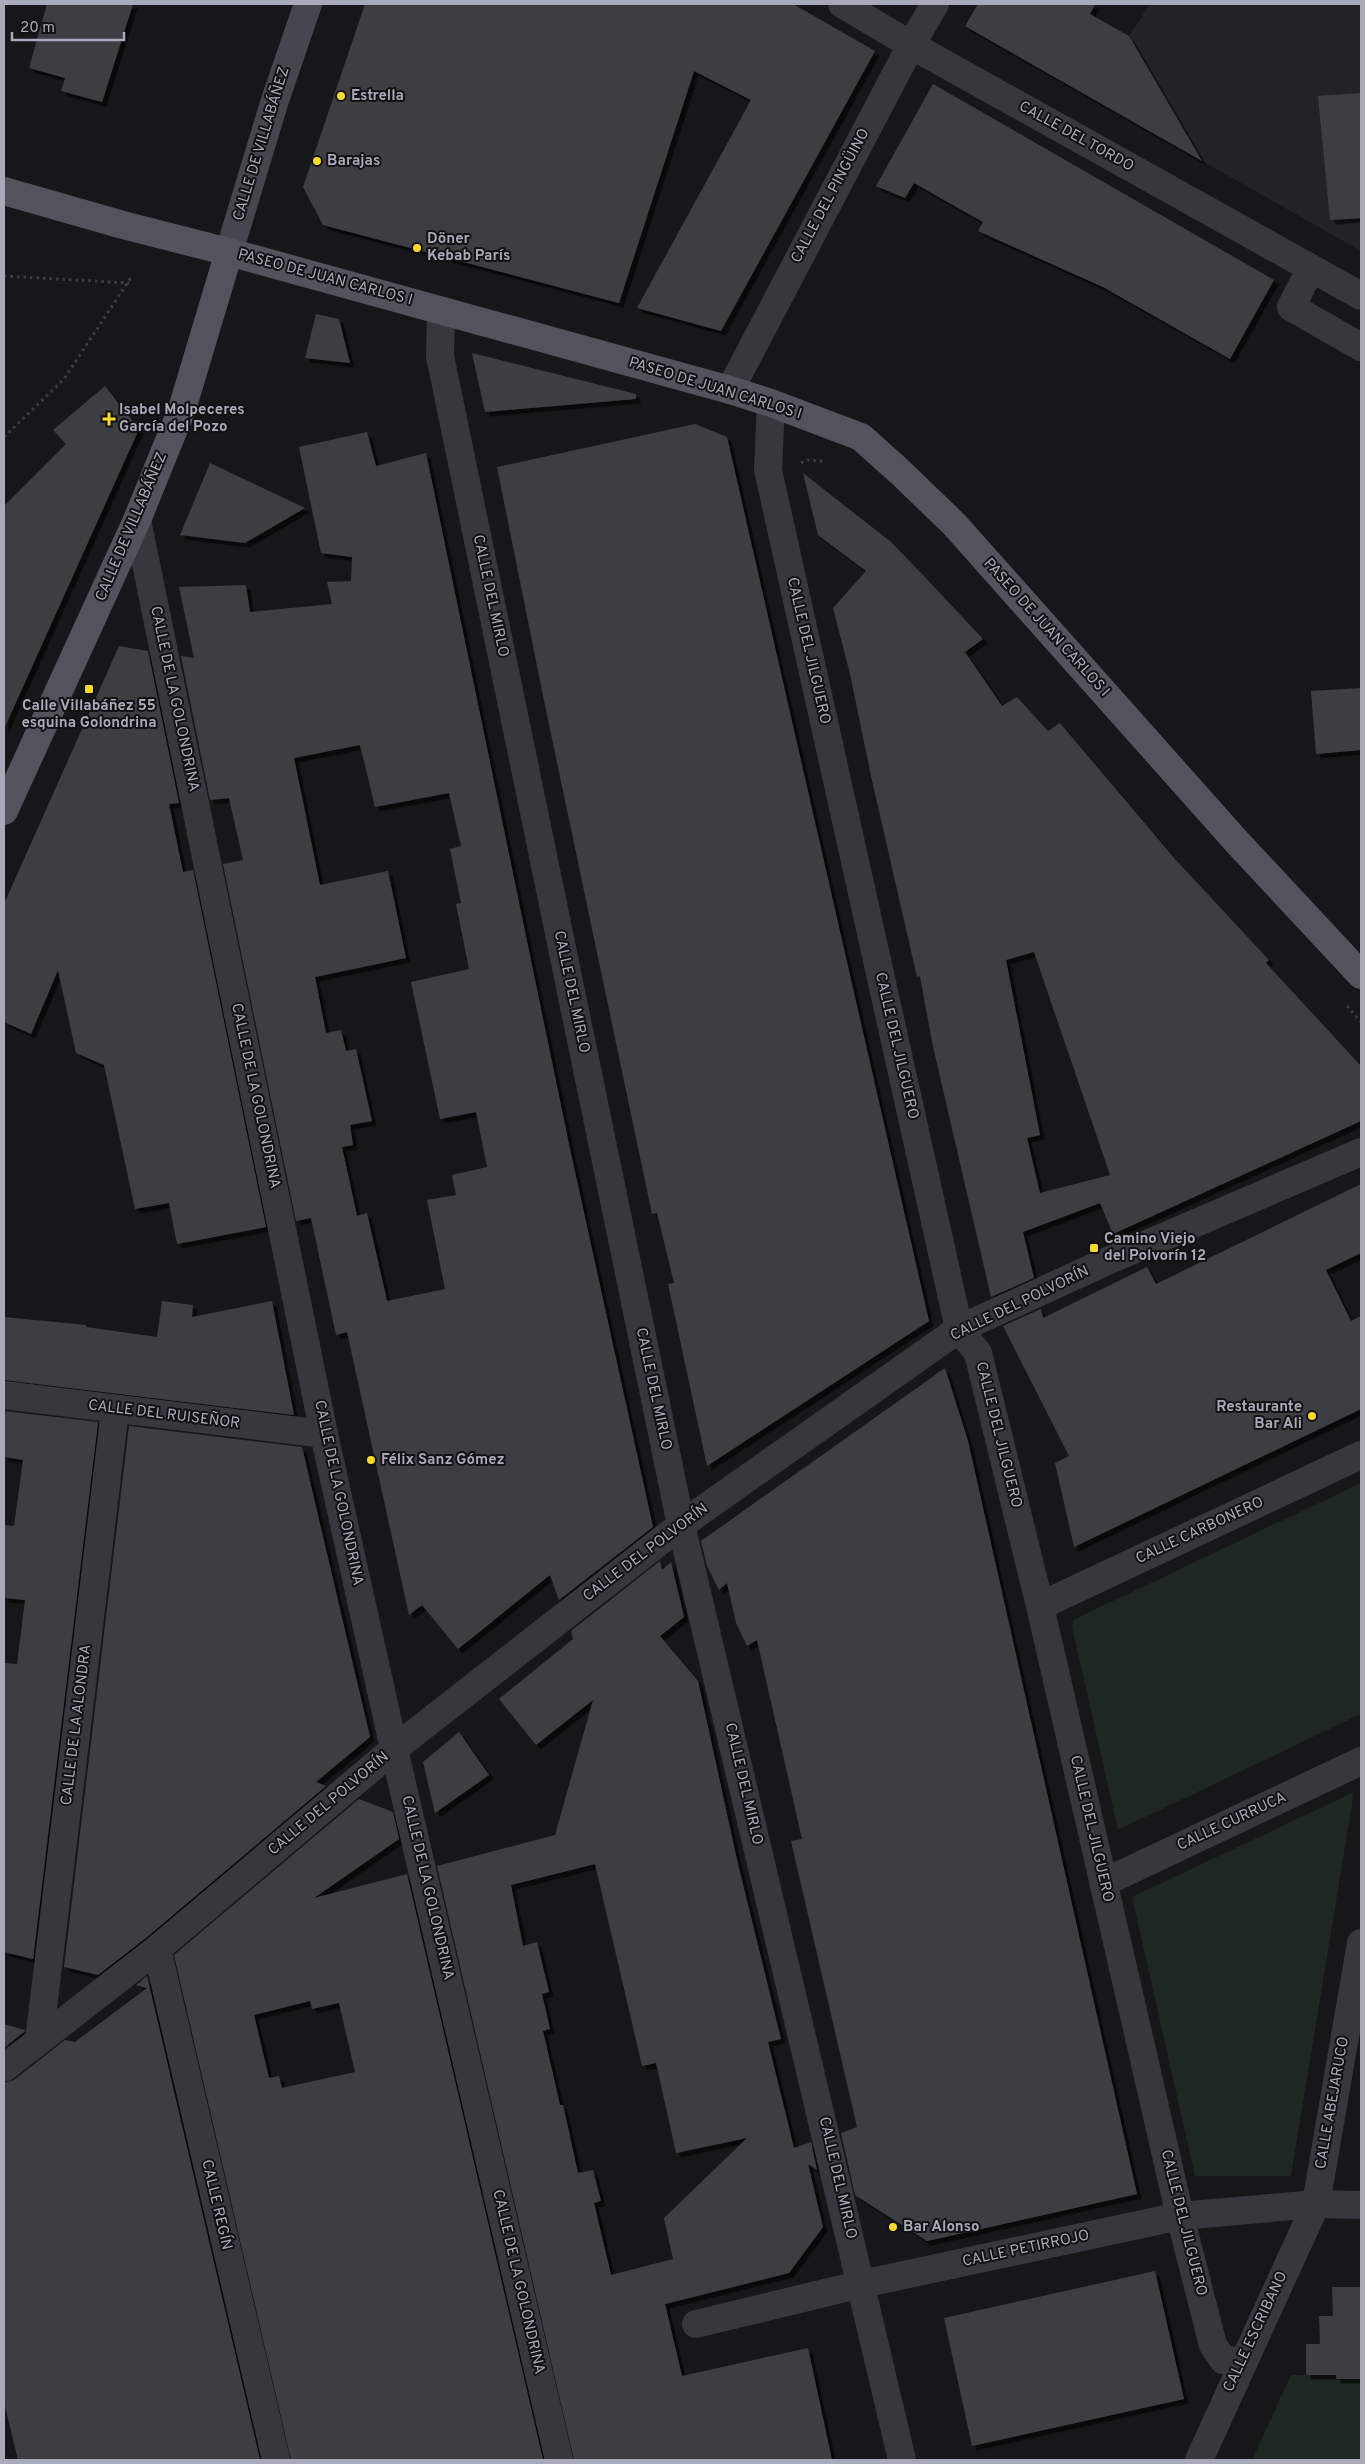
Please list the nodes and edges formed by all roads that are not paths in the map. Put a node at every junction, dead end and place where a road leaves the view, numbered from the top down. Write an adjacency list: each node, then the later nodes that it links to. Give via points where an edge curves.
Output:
1 (308, 4): 6 (main road, CALLE DE VILLABÁÑEZ, via 274,100)
2 (842, 4): 4 (street, CALLE DEL TORDO)
3 (935, 4): 4 (street, CALLE DEL PINGÜINO)
4 (911, 45): 7 (street, CALLE DEL TORDO); 11 (street, CALLE DEL PINGÜINO)
5 (4, 191): 6 (main road, PASEO DE JUAN CARLOS I)
6 (229, 252): 9 (main road, PASEO DE JUAN CARLOS I); 13 (main road, CALLE DE VILLABÁÑEZ, via 182,409)
7 (1311, 268): 8 (street, CALLE DEL TORDO); 10 (street, via 1291,307)
8 (1361, 296)
9 (441, 310): 11 (main road, PASEO DE JUAN CARLOS I); 22 (street, CALLE DEL MIRLO, via 440,356)
10 (1361, 347)
11 (730, 390): 12 (main road, PASEO DE JUAN CARLOS I)
12 (771, 403): 15 (main road, PASEO DE JUAN CARLOS I, via 861,438 947,518 1236,842); 17 (street, CALLE DEL JILGUERO, via 768,470)
13 (137, 520): 14 (main road, CALLE DE VILLABÁÑEZ); 20 (street, CALLE DE LA GOLONDRINA)
14 (4, 811)
15 (1361, 975)
16 (1361, 1152): 17 (street, CALLE DEL POLVORÍN, via 1105,1262)
17 (959, 1330): 22 (street, CALLE DEL POLVORÍN); 23 (street, CALLE DEL JILGUERO, via 978,1353)
18 (4, 1395): 19 (street, CALLE DEL RUISEÑOR)
19 (115, 1410): 20 (street, CALLE DEL RUISEÑOR); 29 (street, CALLE DE LA ALONDRA)
20 (324, 1434): 24 (street, CALLE DE LA GOLONDRINA)
21 (1361, 1455): 23 (street, CALLE CARBONERO)
22 (680, 1525): 24 (street, CALLE DEL POLVORÍN); 34 (street, CALLE DEL MIRLO)
23 (1040, 1606): 26 (street, CALLE DEL JILGUERO)
24 (394, 1749): 28 (street, CALLE DEL POLVORÍN); 38 (street, CALLE DE LA GOLONDRINA)
25 (1361, 1761): 26 (street, CALLE CURRUCA)
26 (1104, 1883): 33 (street, CALLE DEL JILGUERO)
27 (1361, 1943): 31 (street, CALLE ABEJARUCO)
28 (157, 1949): 29 (street, CALLE DEL POLVORÍN); 37 (street, CALLE REGÍN)
29 (39, 2041): 30 (street, CALLE DEL POLVORÍN)
30 (4, 2068)
31 (1316, 2204): 32 (street, CALLE PETIRROJO); 33 (street, CALLE PETIRROJO); 36 (street, CALLE ESCRIBANO)
32 (1361, 2205)
33 (1180, 2216): 34 (street, CALLE PETIRROJO); 36 (street, CALLE DEL JILGUERO, via 1213,2345 1223,2360)
34 (862, 2284): 35 (street, CALLE PETIRROJO); 39 (street, CALLE DEL MIRLO)
35 (696, 2324)
36 (1242, 2361): 40 (street, CALLE ESCRIBANO)
37 (276, 2460)
38 (559, 2460)
39 (902, 2460)
40 (1199, 2460)

